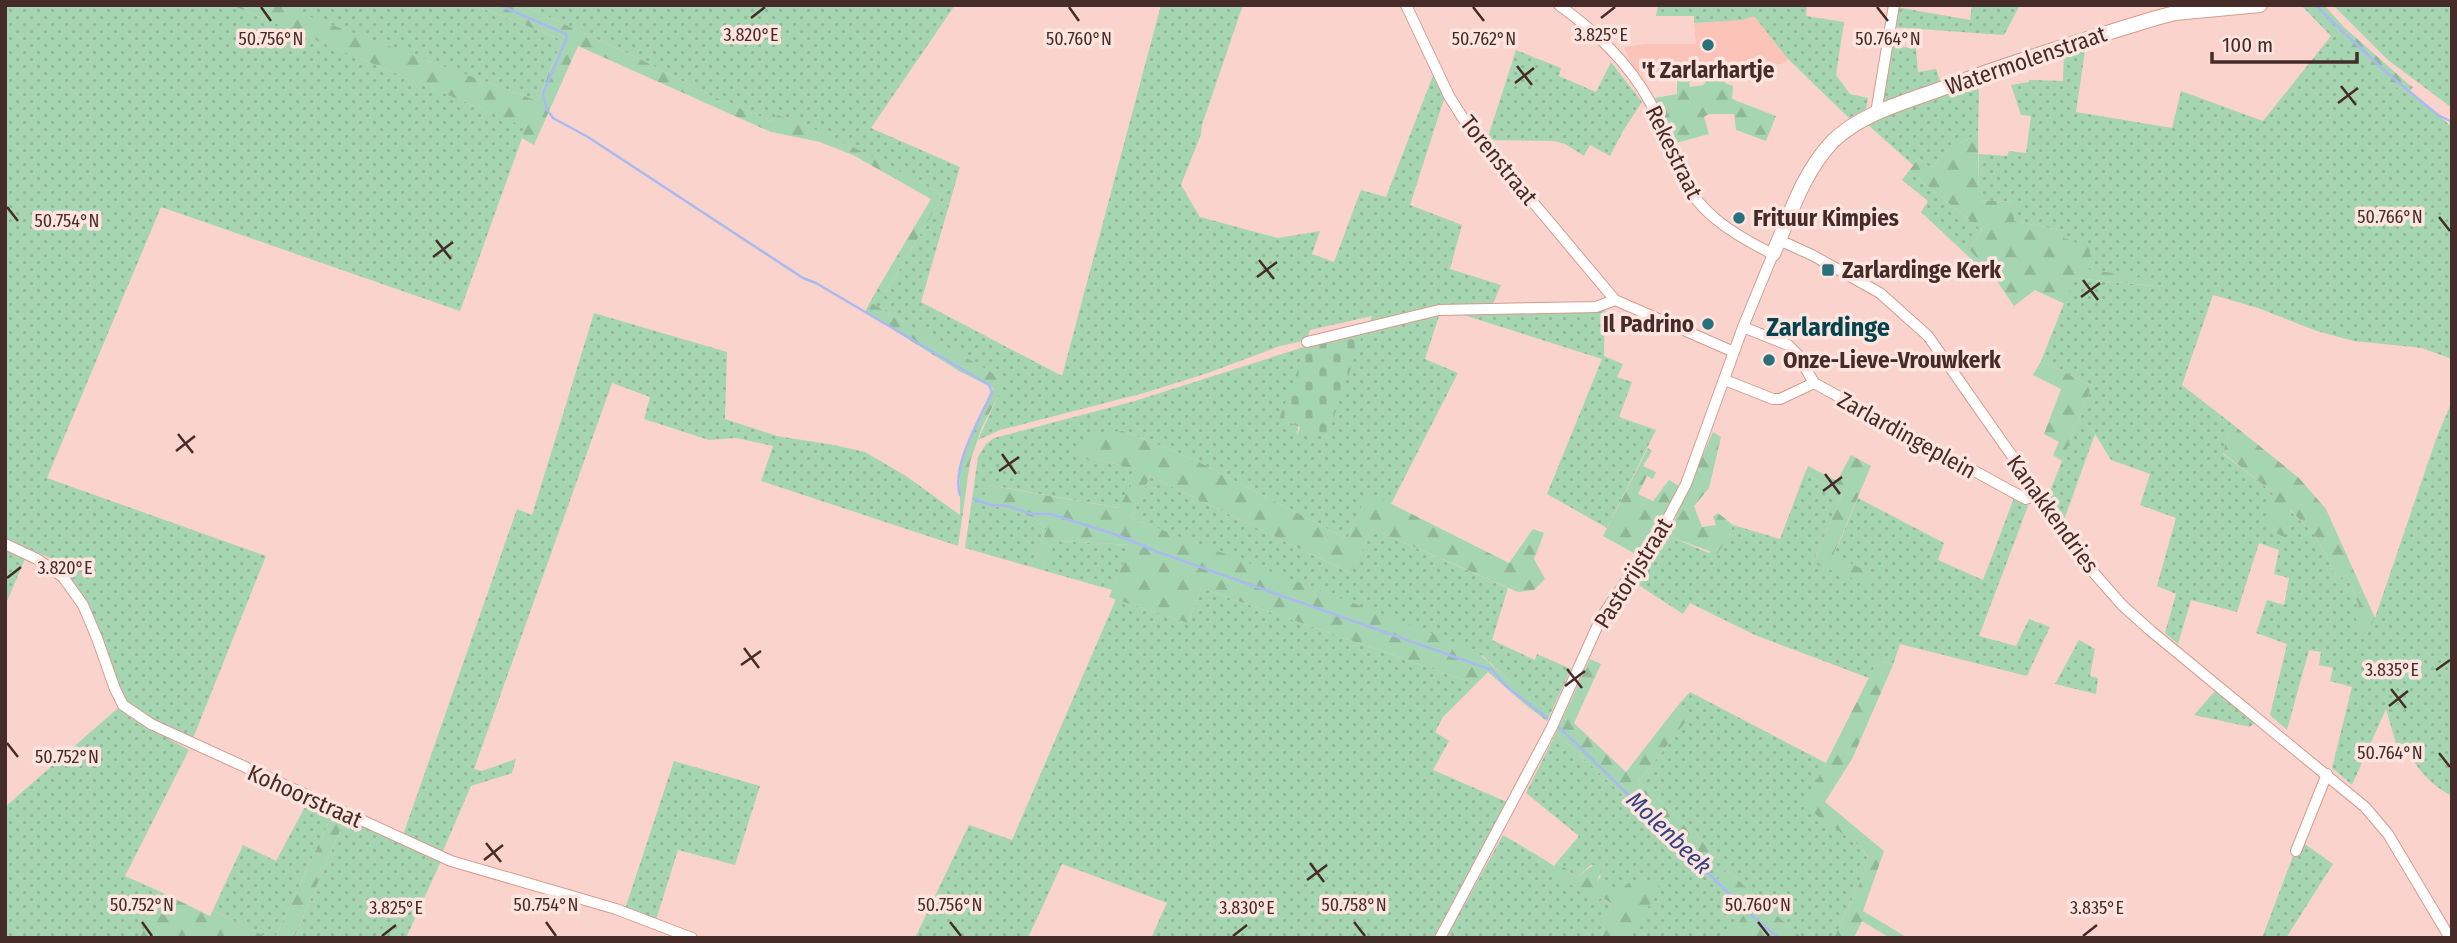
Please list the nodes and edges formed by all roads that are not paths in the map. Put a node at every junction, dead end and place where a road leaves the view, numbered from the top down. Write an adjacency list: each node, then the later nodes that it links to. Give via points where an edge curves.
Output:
1 (1406, 5): 7 (street, Torenstraat, via 1464,120)
2 (1559, 5): 6 (street, Rekestraat, via 1603,41 1635,78 1663,129 1685,185 1700,206 1744,240)
3 (1894, 5): 5 (street)
4 (2260, 5): 5 (street, Watermolenstraat, via 2156,18 1982,73)
5 (1876, 113): 6 (street, Watermolenstraat, via 1846,130 1819,158)
6 (1776, 247): 8 (street); 13 (street, Kanakkendries, via 1858,280 1913,321 1947,362)
7 (1615, 300): 9 (street, via 1596,307 1438,310); 10 (street, Torenstraat)
8 (1743, 327): 10 (street); 12 (street, Zarlardingeplein, via 1788,345)
9 (1307, 342)
10 (1734, 352): 11 (street, Pastorijstraat)
11 (1725, 380): 12 (street, Zarlardingeplein, via 1773,399); 18 (street, Pastorijstraat, via 1671,515 1601,618 1551,729)
12 (1814, 383): 13 (street, Zarlardingeplein, via 2017,495 2026,499)
13 (2038, 494): 15 (street, Kanakkendries, via 2122,605)
14 (5, 544): 17 (street, Kohoorstraat, via 63,577 83,605 123,705 151,724 451,861 616,909)
15 (2327, 774): 16 (street); 19 (street, Kanakkendries, via 2388,834)
16 (2296, 851)
17 (692, 938)
18 (1440, 938)
19 (2450, 938)

